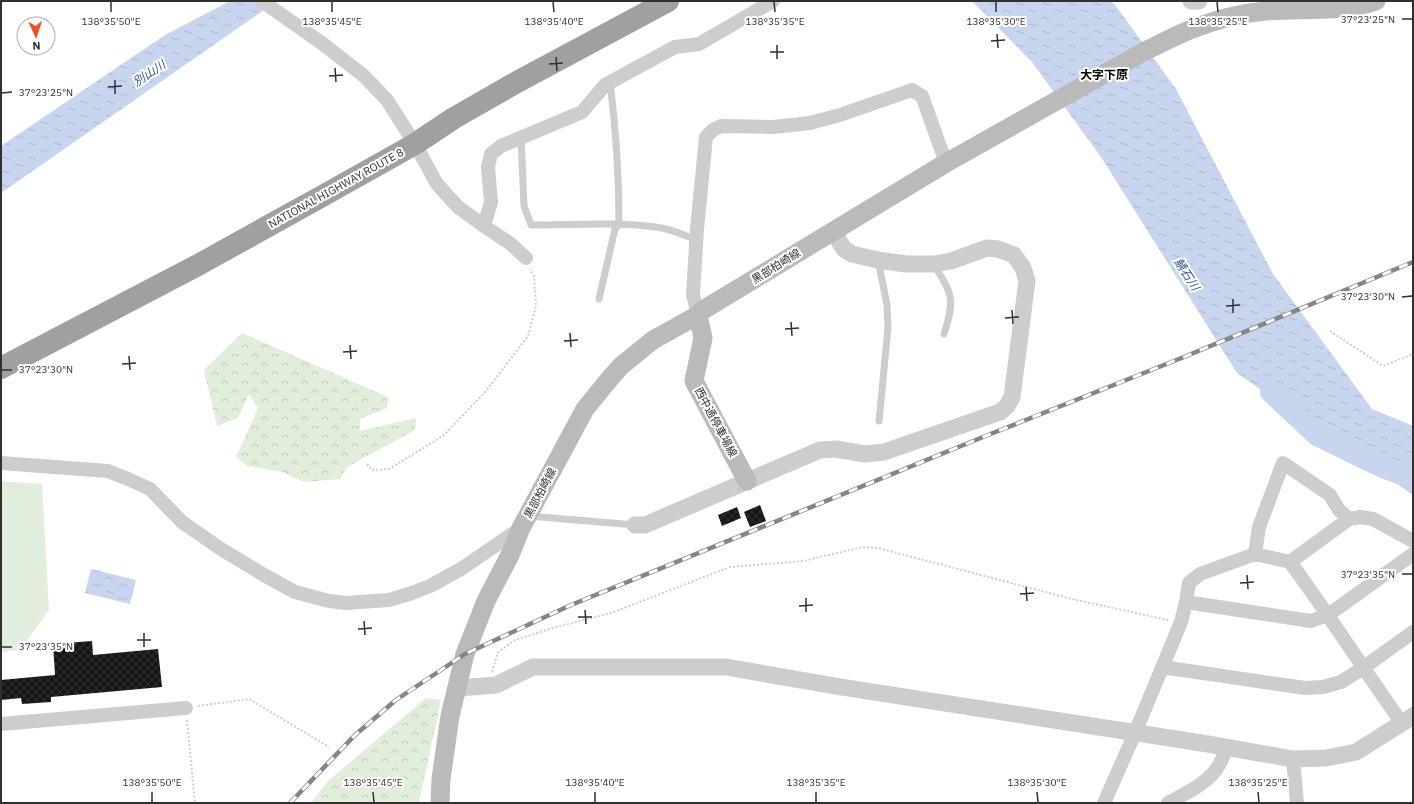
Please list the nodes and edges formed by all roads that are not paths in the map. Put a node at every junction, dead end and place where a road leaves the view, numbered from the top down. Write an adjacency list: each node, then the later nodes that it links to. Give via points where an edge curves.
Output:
1 (262, 1): 10 (street, via 364,76 387,100)
2 (668, 1): 10 (highway, NATIONAL HIGHWAY ROUTE 8, via 517,82)
3 (773, 1): 8 (street, via 698,44 675,47)
4 (1191, 1): 5 (street)
5 (1199, 1)
6 (1376, 1): 7 (main road, 黒部柏崎線, via 1323,9)
7 (1264, 6): 11 (main road, 黒部柏崎線, via 1193,28 1146,51)
8 (610, 82): 9 (street, via 604,85 582,112); 12 (lane, via 616,123)
9 (521, 137): 12 (lane, via 524,206 531,225); 13 (street, via 501,146 491,154 488,167 491,202)
10 (415, 144): 13 (street, via 437,184 458,207); 22 (highway, NATIONAL HIGHWAY ROUTE 8, via 198,265)
11 (946, 163): 14 (main road, 黒部柏崎線); 15 (street, via 922,96 912,90 810,123 773,127 721,126 706,137)
12 (619, 225): 15 (lane, via 662,228); 19 (lane, via 615,229)
13 (484, 226): 16 (street, via 511,244)
14 (833, 231): 17 (street, via 844,249 852,254); 20 (main road, 黒部柏崎線)
15 (697, 240): 20 (street, via 693,295)
16 (526, 258)
17 (878, 260): 18 (street); 23 (lane, via 887,305 888,328)
18 (934, 264): 21 (lane, via 948,289 952,304); 25 (street, via 987,248 1014,255 1023,268 1027,281 1026,291 1012,396 1007,406 1000,412 884,452 865,454 820,450)
19 (599, 299)
20 (698, 315): 25 (main road, 西中通停車場線, via 703,338 694,381); 27 (main road, 黒部柏崎線, via 653,340 612,376 585,409)
21 (944, 334)
22 (1, 368)
23 (879, 421)
24 (1, 463): 27 (street, via 108,471 128,479 150,489 182,522 264,575 295,592 346,603 389,600 430,586 461,569)
25 (747, 481): 28 (street, via 645,525)
26 (1349, 519): 29 (street, via 1373,519); 30 (street, via 1339,510 1330,495 1283,463 1258,527); 32 (street)
27 (524, 522): 28 (lane); 38 (main road, 黒部柏崎線, via 482,611 466,654)
28 (635, 525)
29 (1413, 541)
30 (1255, 554): 32 (street); 33 (street, via 1200,574 1189,583)
31 (1413, 554): 34 (street)
32 (1290, 562): 34 (street)
33 (1186, 602): 34 (street, via 1311,621); 36 (street, via 1181,622)
34 (1328, 615): 37 (street)
35 (1413, 632): 37 (street)
36 (1162, 667): 37 (street, via 1305,688 1341,682); 42 (street)
37 (1363, 668): 40 (street)
38 (458, 688): 42 (street, via 496,685 533,667 726,667); 45 (main road, 黒部柏崎線, via 450,716)
39 (186, 708): 41 (street)
40 (1407, 719): 44 (street, via 1356,752 1326,758)
41 (1, 724)
42 (1136, 732): 43 (street); 46 (street)
43 (1227, 747): 44 (street); 47 (street, via 1212,776)
44 (1294, 759): 48 (street)
45 (440, 803)
46 (1104, 803)
47 (1168, 803)
48 (1297, 803)

